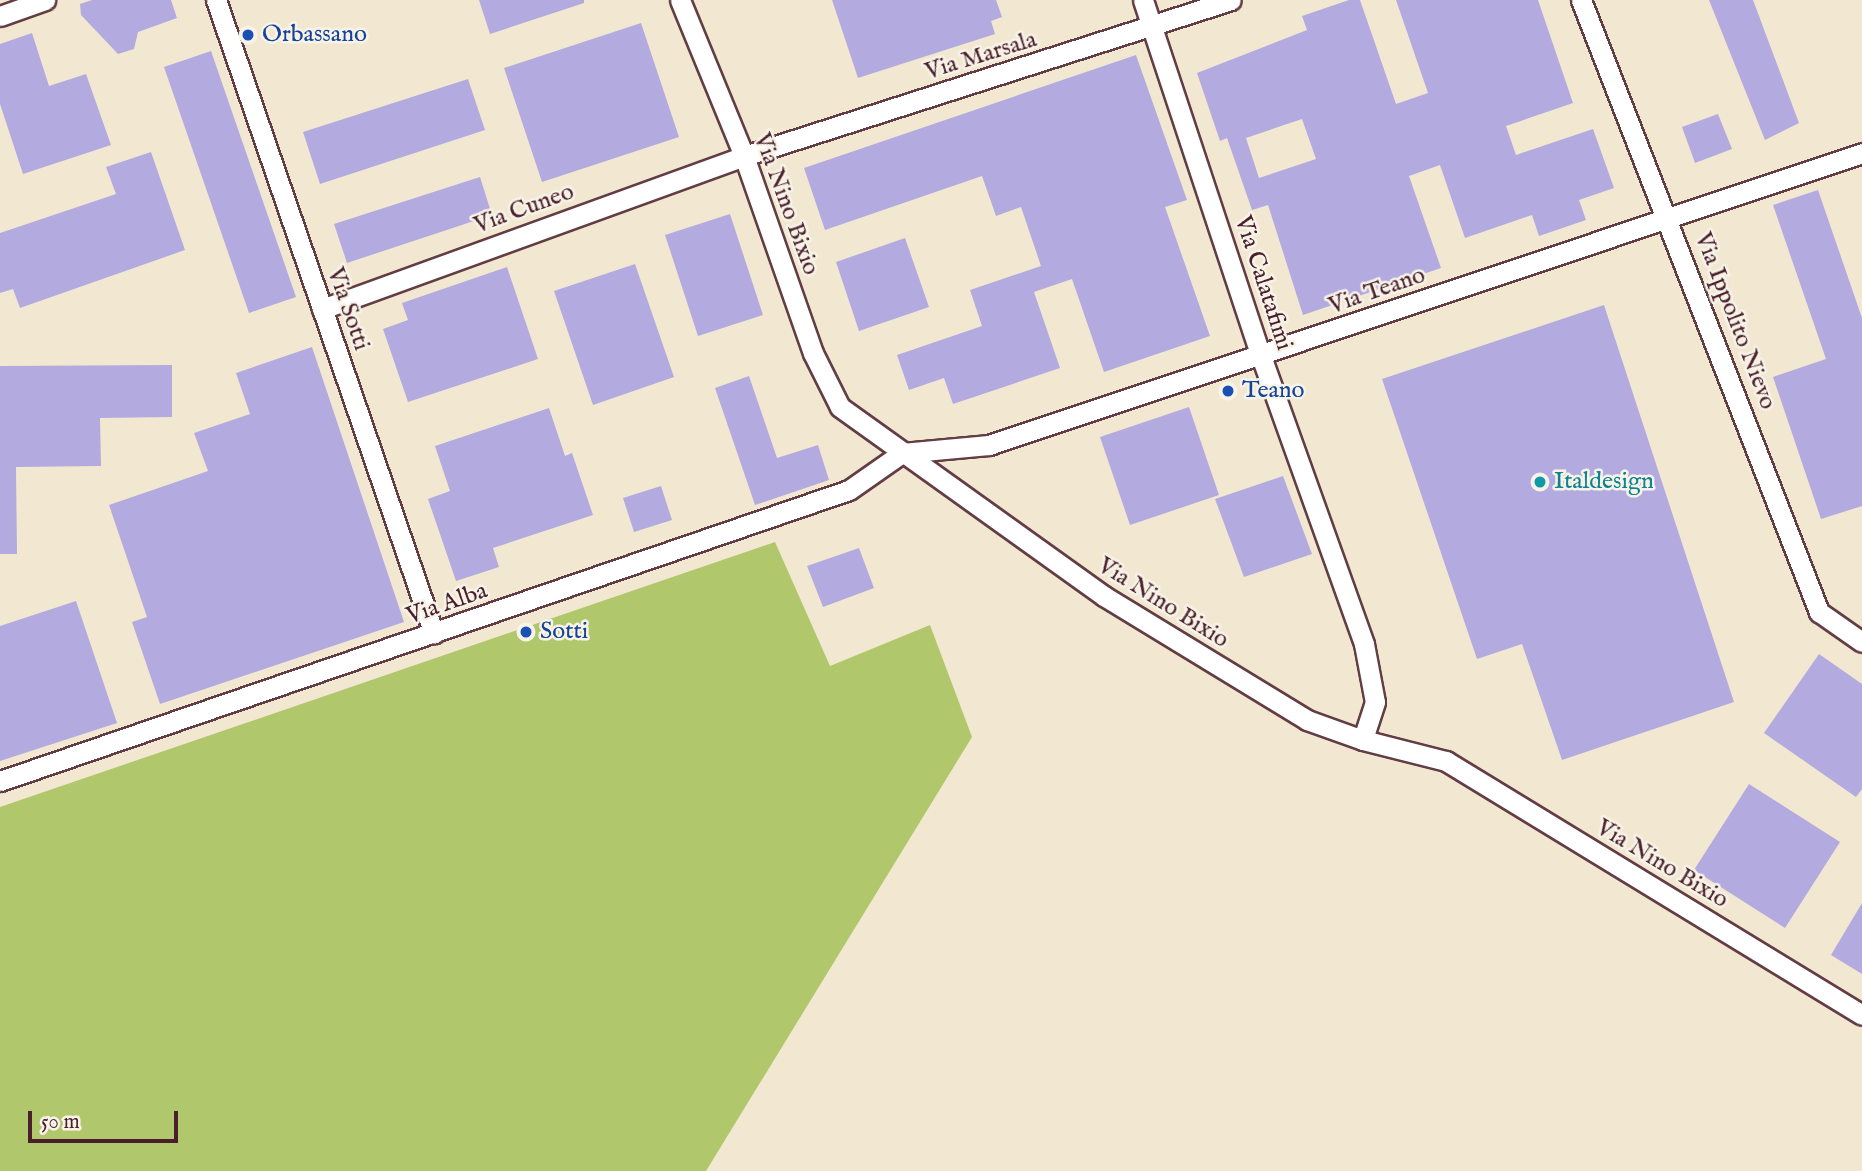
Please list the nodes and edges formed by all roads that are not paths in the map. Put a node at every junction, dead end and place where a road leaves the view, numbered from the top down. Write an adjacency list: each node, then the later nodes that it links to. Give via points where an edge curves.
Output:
1 (46, 0): 7 (street)
2 (216, 0): 12 (street, Via Sotti)
3 (680, 0): 10 (street, Via Nino Bixio)
4 (1143, 0): 8 (street, Via Calatafimi)
5 (1231, 0): 8 (street, Via Marsala)
6 (1581, 0): 11 (street, Via Ippolito Nievo)
7 (0, 16)
8 (1152, 28): 10 (street, Via Marsala); 13 (street, Via Calatafimi)
9 (1862, 153): 11 (street, Via Teano)
10 (744, 156): 12 (street, Via Cuneo); 14 (street, Via Nino Bixio, via 813,353 839,407)
11 (1669, 217): 13 (street, Via Teano); 16 (street, Via Ippolito Nievo, via 1819,612)
12 (322, 309): 15 (street, Via Sotti)
13 (1261, 356): 14 (street, Via Teano, via 989,445); 17 (street, Via Calatafimi, via 1371,669 1375,702)
14 (902, 453): 15 (street, Via Alba, via 849,490); 17 (street, Via Nino Bixio, via 1104,596 1307,720)
15 (434, 634): 18 (street, Via Alba)
16 (1862, 642)
17 (1363, 740): 19 (street, Via Nino Bixio, via 1446,761)
18 (0, 781)
19 (1862, 1015)

